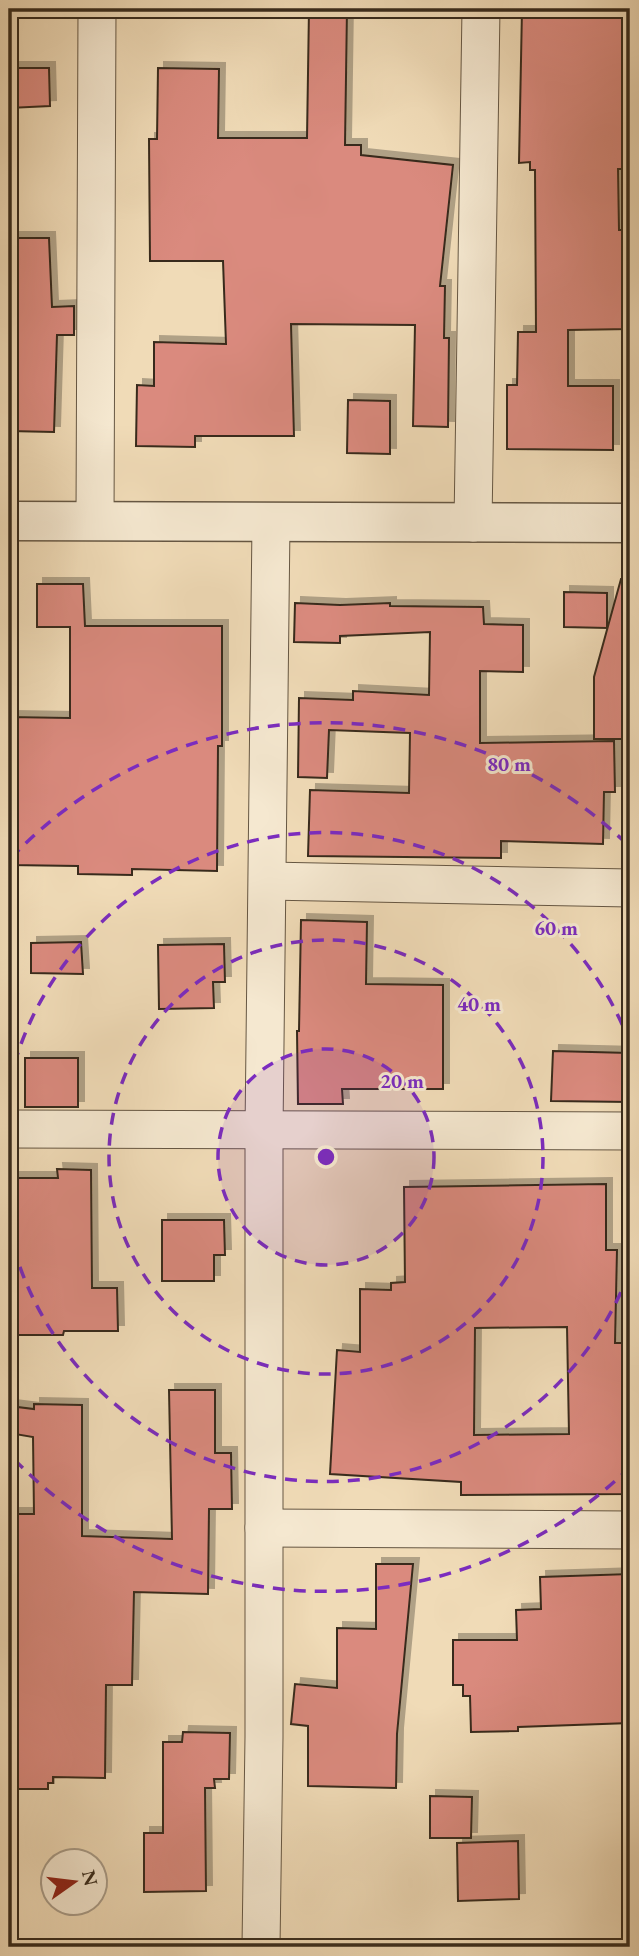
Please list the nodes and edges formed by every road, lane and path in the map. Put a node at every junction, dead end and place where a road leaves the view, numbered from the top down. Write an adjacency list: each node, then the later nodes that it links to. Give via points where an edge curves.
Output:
1 (97, 9): 4 (street)
2 (481, 9): 6 (street)
3 (9, 520): 4 (street)
4 (95, 520): 5 (street)
5 (271, 523): 6 (street); 8 (street)
6 (473, 523): 7 (street)
7 (630, 523)
8 (268, 881): 9 (street); 11 (street)
9 (630, 888)
10 (9, 1129): 11 (street)
11 (264, 1130): 12 (street); 13 (street)
12 (630, 1131)
13 (264, 1528): 14 (street); 15 (street)
14 (630, 1530)
15 (261, 1947)

